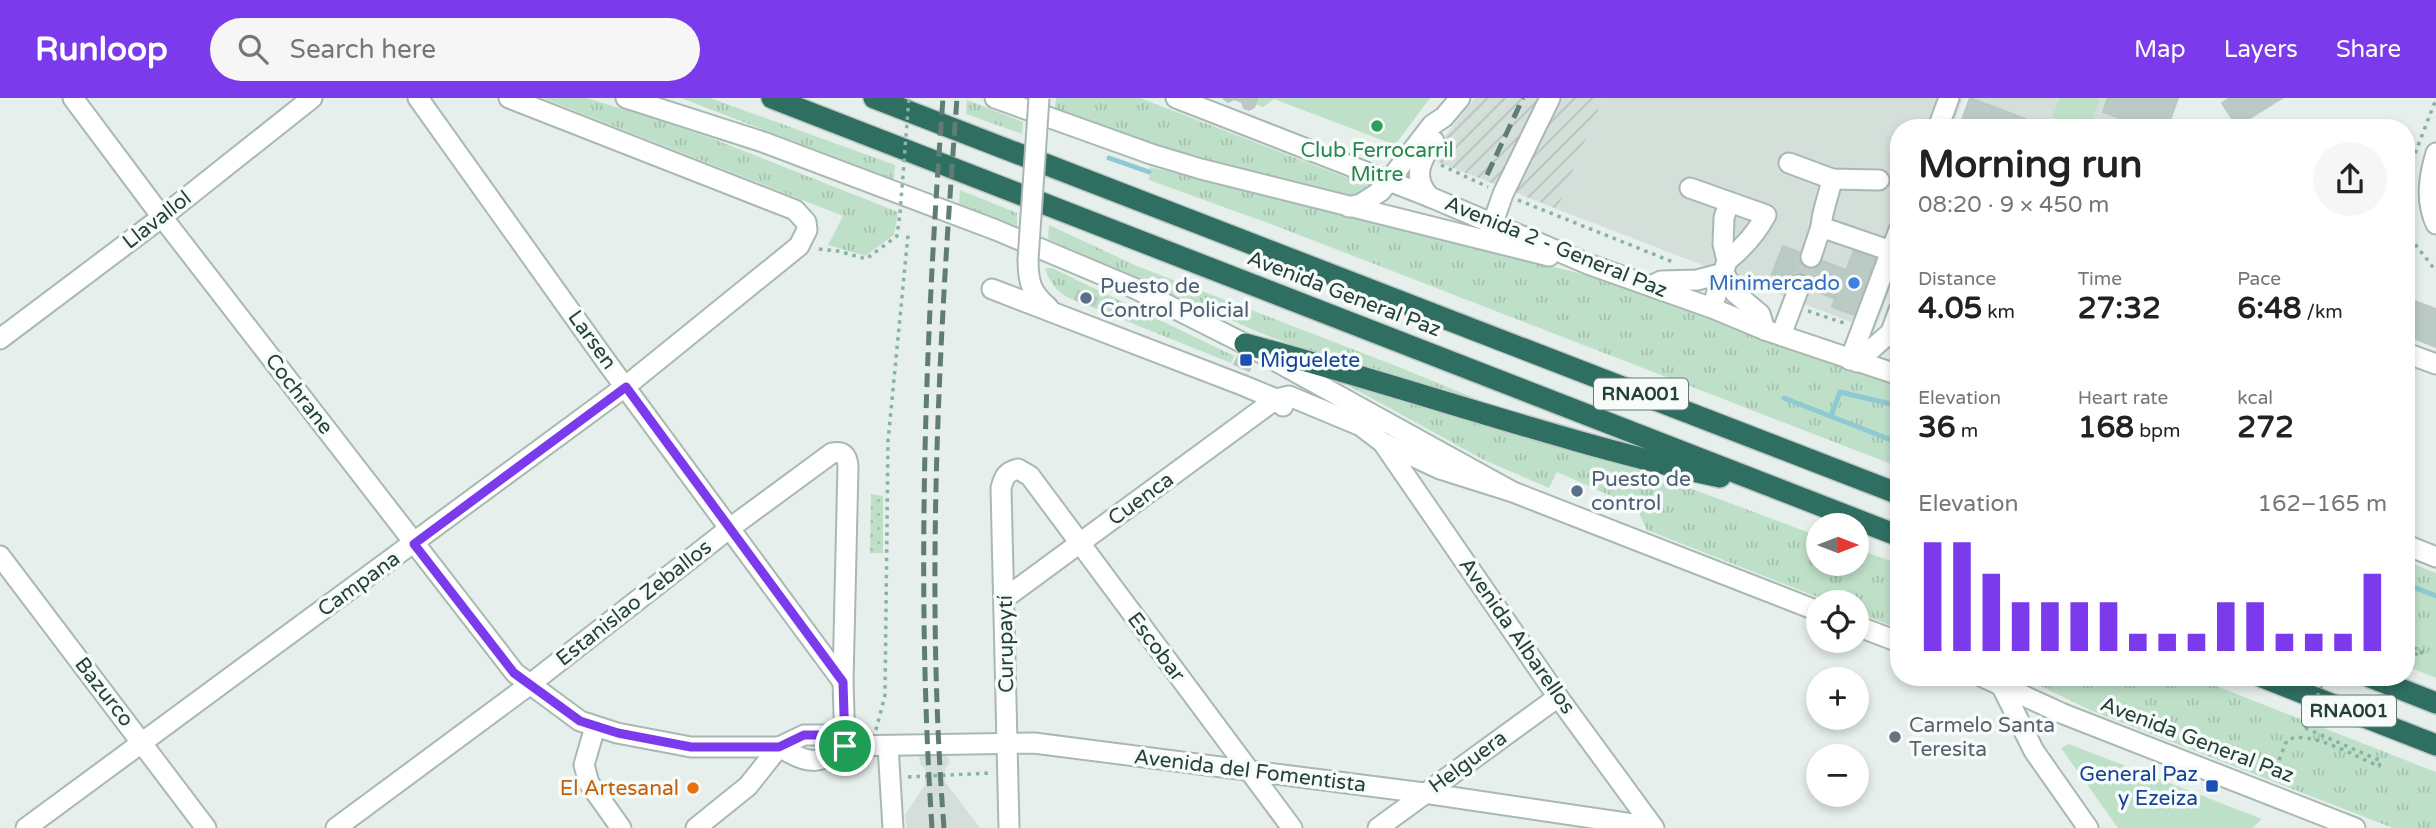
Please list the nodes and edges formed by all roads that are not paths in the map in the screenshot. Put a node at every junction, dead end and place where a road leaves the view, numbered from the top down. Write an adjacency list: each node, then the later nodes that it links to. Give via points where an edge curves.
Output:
1 (73, 98): 25 (street, Cochrane)
2 (312, 98): 25 (street, Llavallol)
3 (418, 98): 46 (street, Larsen)
4 (509, 98): 46 (street, Campana, via 795,209 806,222 799,246)
5 (626, 98): 41 (street, via 763,142 996,230 1136,289)
6 (772, 98): 52 (highway, Avenida General Paz / RNA001)
7 (874, 98): 50 (highway, Avenida General Paz / RNA001)
8 (996, 98): 24 (street, via 1150,155)
9 (1040, 98): 37 (street, bridge, via 1028,277 1031,289)
10 (1175, 98): 20 (street, Avenida 2 - General Paz)
11 (1460, 98): 14 (street)
12 (1550, 98): 28 (street)
13 (1950, 98): 15 (street)
14 (1444, 117): 20 (street, via 1432,125); 22 (street, via 1419,165 1420,183)
15 (1942, 119)
16 (2436, 153): 26 (street, via 2429,184)
17 (1790, 163): 18 (street)
18 (1832, 179): 19 (street); 27 (street)
19 (1879, 180)
20 (1389, 182): 22 (street, Avenida 2 - General Paz); 24 (street, via 1372,199)
21 (1690, 188): 23 (street)
22 (1430, 197): 28 (street, Avenida 2 - General Paz)
23 (1729, 202): 32 (street); 32 (street, via 1766,215 1759,229)
24 (1349, 207): 28 (street)
25 (162, 217): 40 (street, Llavallol); 55 (street, Cochrane)
26 (2436, 224)
27 (1821, 227): 29 (street); 31 (street)
28 (1489, 232): 34 (street, Avenida 2 - General Paz)
29 (1890, 251)
30 (1890, 254): 43 (street, via 1860,329)
31 (1811, 257)
32 (1720, 270): 34 (street, via 1697,280 1661,281); 36 (street); 38 (street, via 1735,293)
33 (1800, 285): 38 (street, via 1792,306)
34 (1651, 286): 36 (street, Avenida 2 - General Paz)
35 (992, 289): 37 (street)
36 (1712, 308): 38 (street, Avenida 2 - General Paz)
37 (1051, 310): 47 (street)
38 (1773, 332): 43 (street, Avenida 2 - General Paz)
39 (1890, 333): 43 (street)
40 (0, 338)
41 (1245, 344): 51 (street); 52 (highway, via 1636,459)
42 (2415, 356): 44 (street)
43 (1853, 361): 45 (street, Avenida 2 - General Paz)
44 (2436, 364)
45 (1890, 372)
46 (626, 387): 53 (street, Larsen); 55 (street, Campana)
47 (1276, 399): 48 (street, via 1285,408 1356,437); 56 (street, Cuenca)
48 (1382, 442): 51 (street, via 1440,469); 70 (street, Avenida Albarellos)
49 (1018, 469): 56 (street, Escobar, via 1030,476); 60 (street, Curupaytí, via 1009,471 1001,488)
50 (1890, 491)
51 (1513, 492): 61 (street)
52 (1787, 492): 54 (highway, Avenida General Paz / RNA001)
53 (730, 528): 64 (street, Larsen); 64 (street, Estanislao Zeballos, via 832,453 847,458); 65 (street, Estanislao Zeballos)
54 (1890, 532)
55 (414, 544): 65 (street, Cochrane, via 514,673); 73 (street, Campana)
56 (1079, 544): 60 (street, Cuenca); 79 (street, Escobar)
57 (2415, 549): 59 (street)
58 (0, 556): 73 (street, Bazurco)
59 (2436, 557)
60 (1005, 598): 74 (street, Curupaytí)
61 (1806, 606)
62 (1869, 631): 63 (street)
63 (1890, 639)
64 (843, 682): 76 (street)
65 (529, 685): 72 (street, Avenida del Fomentista); 85 (street, Estanislao Zeballos)
66 (1995, 686): 81 (street)
67 (2003, 686): 92 (street, Avenida General Paz)
68 (2285, 686): 75 (highway, RNA001)
69 (2393, 686): 71 (highway, RNA001)
70 (1559, 697): 80 (street, Helguera); 82 (street, Avenida Albarellos)
71 (2436, 703)
72 (595, 727): 78 (street, Avenida del Fomentista, via 691,747); 86 (street, via 584,765 589,783)
73 (143, 742): 83 (street, Campana); 84 (street, Bazurco)
74 (1007, 742): 77 (street, Avenida del Fomentista); 79 (street, Avenida del Fomentista); 89 (street, Curupaytí)
75 (2436, 745)
76 (845, 746): 77 (street, Avenida del Fomentista); 78 (street, Avenida del Fomentista, via 828,760 801,760)
77 (881, 746): 88 (street)
78 (779, 747): 87 (street, via 748,786)
79 (1250, 772): 80 (street, Avenida del Fomentista); 90 (street, Escobar)
80 (1424, 793): 82 (street, Avenida del Fomentista); 91 (street, Helguera)
81 (2083, 826)
82 (1653, 827)
83 (26, 828)
84 (206, 828)
85 (336, 828)
86 (621, 828)
87 (696, 828)
88 (893, 828)
89 (1009, 828)
90 (1292, 828)
91 (1378, 828)
92 (2355, 828)

